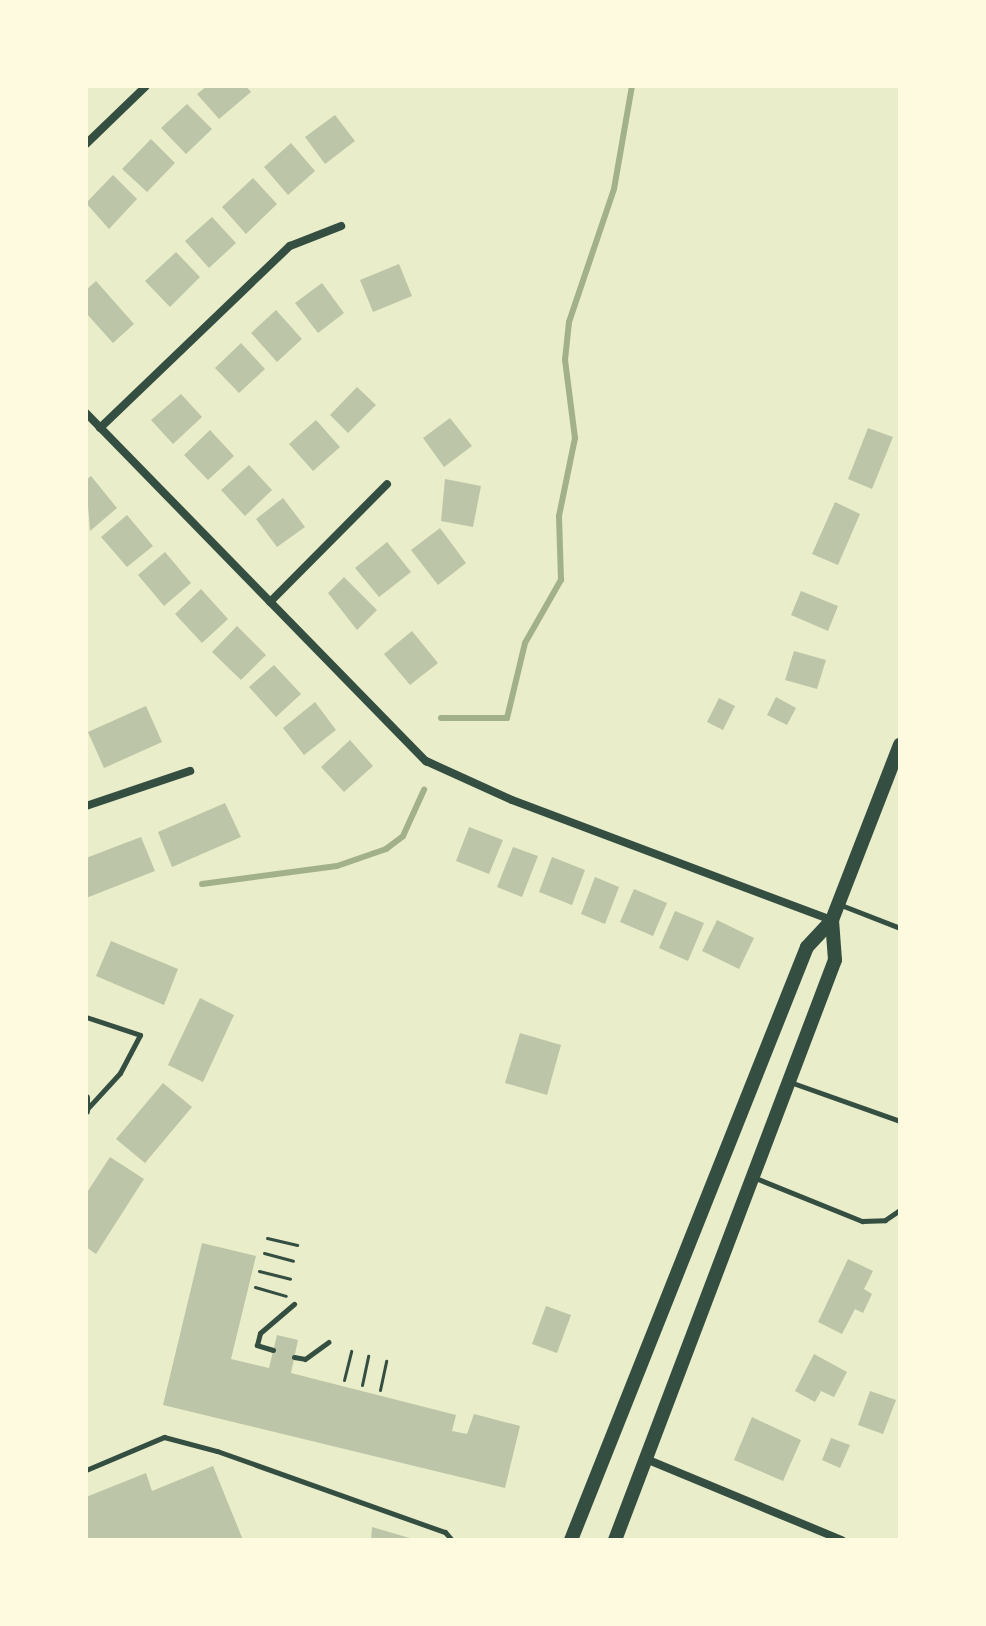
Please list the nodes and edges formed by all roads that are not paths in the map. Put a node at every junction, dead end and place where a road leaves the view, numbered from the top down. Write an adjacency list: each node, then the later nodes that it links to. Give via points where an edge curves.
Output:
1 (146, 86): 2 (street)
2 (86, 144)
3 (341, 226): 5 (street, via 290,246)
4 (86, 413): 5 (street)
5 (100, 428): 7 (street)
6 (387, 484): 7 (street)
7 (270, 602): 12 (street, via 426,761 452,776)
8 (900, 745): 11 (main road)
9 (190, 771): 10 (street)
10 (86, 806)
11 (838, 904): 12 (main road); 13 (lane)
12 (832, 920): 15 (main road, via 835,960); 28 (main road, via 807,947)
13 (900, 928)
14 (86, 1017): 17 (lane, via 140,1035 120,1073)
15 (789, 1081): 18 (lane); 19 (main road)
16 (86, 1098): 17 (street)
17 (86, 1110)
18 (900, 1121)
19 (752, 1176): 20 (lane, via 862,1221 885,1220); 25 (main road)
20 (900, 1210)
21 (293, 1301): 23 (lane, via 260,1333 257,1345)
22 (328, 1342): 24 (lane, via 305,1359)
23 (273, 1350)
24 (294, 1357)
25 (646, 1459): 29 (main road); 30 (street)
26 (86, 1470): 27 (lane, via 164,1437 445,1532)
27 (452, 1540)
28 (571, 1540)
29 (615, 1540)
30 (842, 1540)

